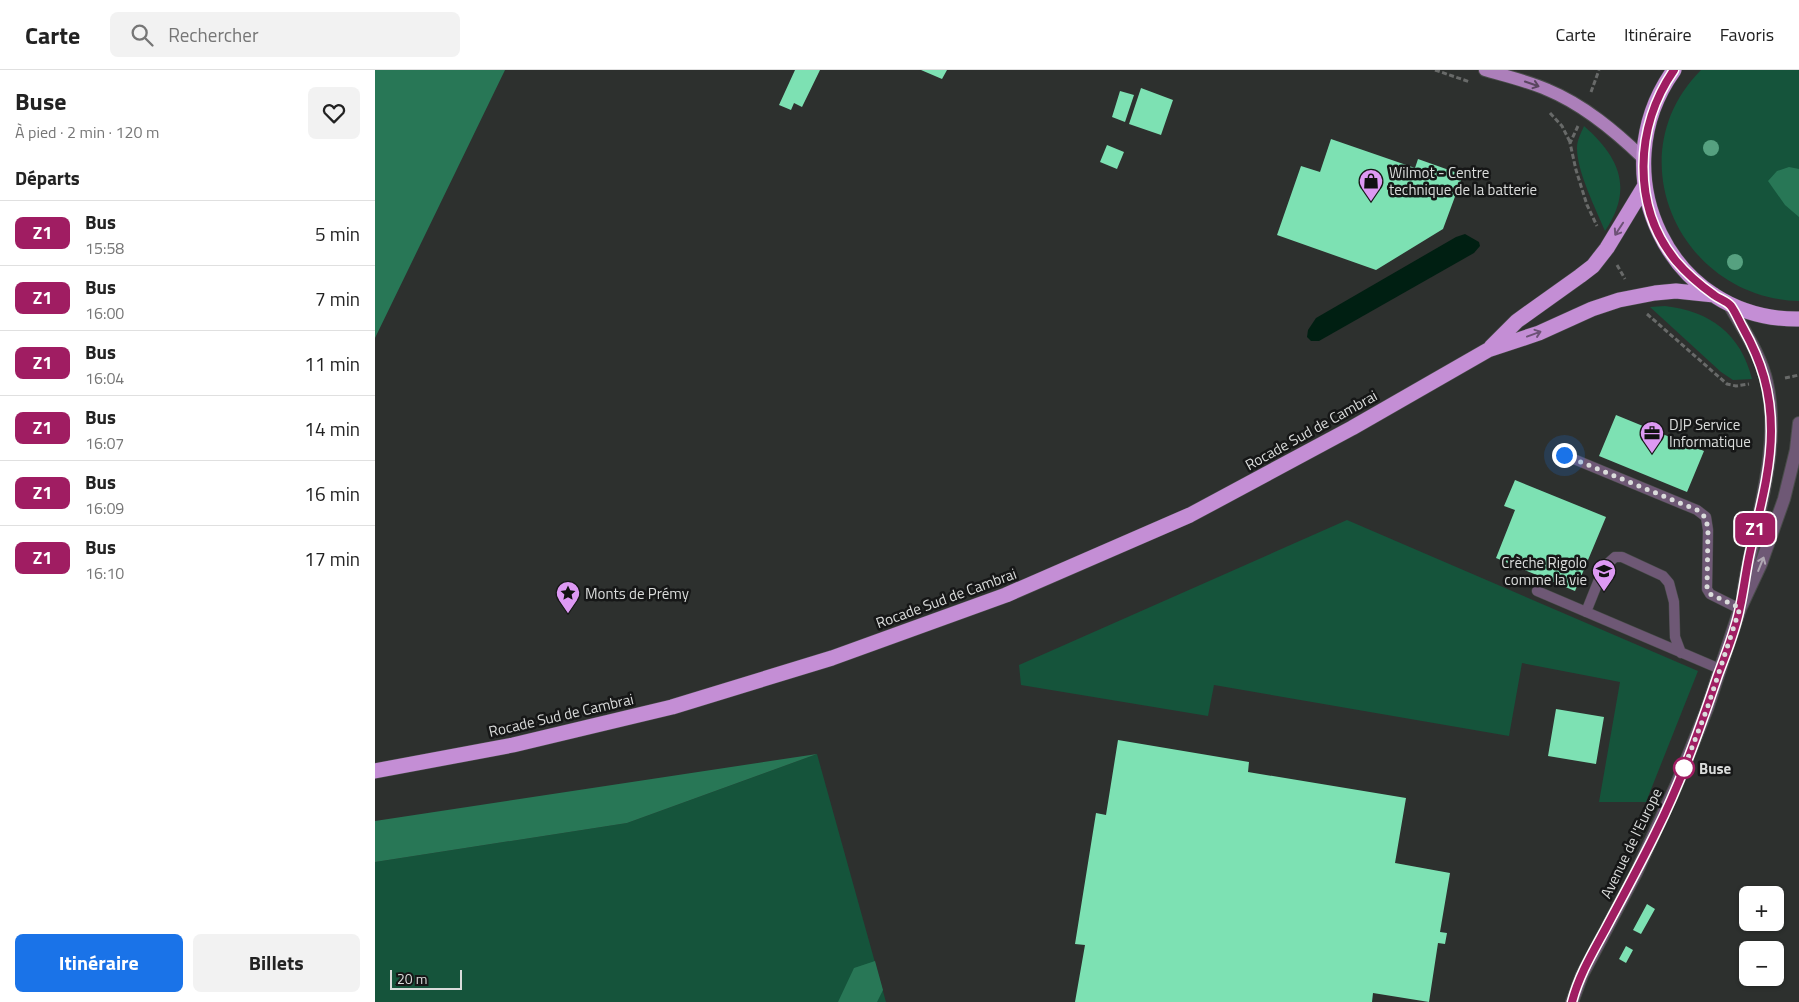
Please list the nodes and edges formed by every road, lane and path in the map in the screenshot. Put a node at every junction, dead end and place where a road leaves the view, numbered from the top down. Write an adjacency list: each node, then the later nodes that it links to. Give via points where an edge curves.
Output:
1 (1435, 70): 5 (path)
2 (1485, 70): 7 (main road, one-way to 7, via 1550,90)
3 (1599, 70): 7 (path)
4 (1674, 70): 9 (highway, via 1651,112)
5 (1472, 83)
6 (1546, 110): 8 (path, via 1563,126)
7 (1585, 110): 8 (path); 9 (main road)
8 (1570, 143): 11 (path, via 1587,205)
9 (1643, 158): 10 (highway)
10 (1644, 187): 11 (highway, Rocade Sud de Cambrai, one-way to 11); 12 (highway, via 1650,213 1675,260)
11 (1607, 248): 13 (path); 16 (highway, Rocade Sud de Cambrai, via 1593,266 1517,321)
12 (1714, 295): 13 (highway, Rocade Sud de Cambrai, via 1675,291); 14 (highway)
13 (1636, 296): 16 (highway, Rocade Sud de Cambrai, one-way to 13); 18 (path, via 1648,316 1727,384)
14 (1729, 304): 15 (highway, via 1769,317); 18 (street, Avenue de l'Europe, via 1755,349)
15 (1799, 319)
16 (1488, 350): 26 (highway, Rocade Sud de Cambrai, via 1190,515 1006,595 832,658 672,707 513,745)
17 (1799, 375): 18 (path)
18 (1767, 382): 22 (street, Avenue de l'Europe, via 1770,441 1765,485)
19 (1799, 423): 22 (street, Avenue de l'Europe, one-way to 19, via 1761,564 1784,499)
20 (1564, 455): 22 (lane, via 1702,514 1708,530 1707,589 1710,594)
21 (1537, 591): 23 (lane)
22 (1740, 608): 25 (street, Avenue de l'Europe)
23 (1586, 612): 24 (lane); 24 (lane, via 1604,568 1622,556 1663,576 1669,583 1674,602 1675,637)
24 (1681, 653): 25 (lane)
25 (1720, 669): 27 (street, Avenue de l'Europe, via 1658,829 1588,962)
26 (375, 771)
27 (1572, 1002)

